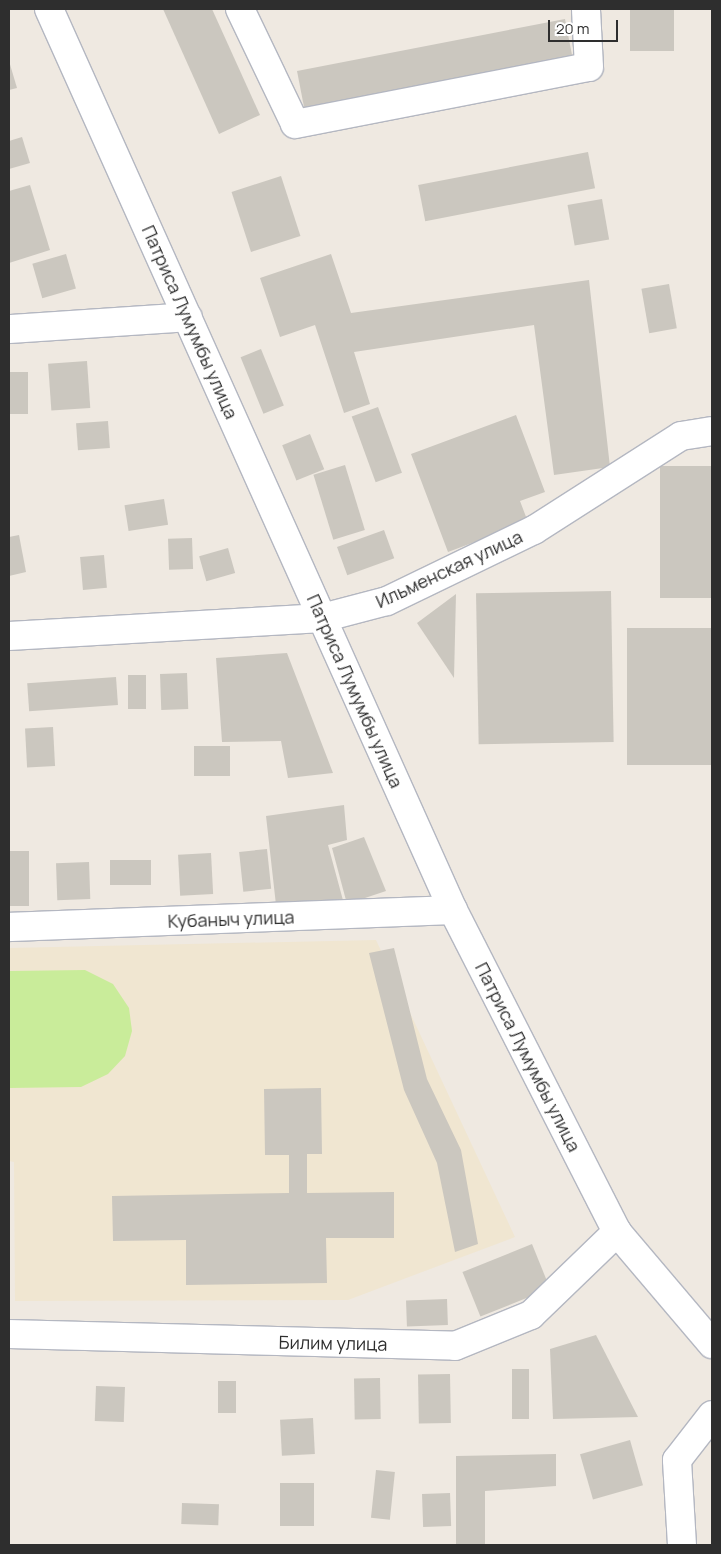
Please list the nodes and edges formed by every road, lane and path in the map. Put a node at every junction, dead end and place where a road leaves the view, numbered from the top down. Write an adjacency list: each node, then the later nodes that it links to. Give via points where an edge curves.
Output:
1 (49, 9): 4 (street, Патриса Лумумбы улица)
2 (240, 9): 3 (street, via 295,124 589,67)
3 (586, 9)
4 (188, 317): 5 (street); 7 (street, Патриса Лумумбы улица)
5 (9, 329)
6 (712, 431): 7 (street, Ильменская улица, via 681,436 534,530 387,601)
7 (322, 618): 8 (street, Ильменская улица); 9 (street, Патриса Лумумбы улица)
8 (9, 636)
9 (453, 910): 10 (street, Кубаныч улица); 11 (street, Патриса Лумумбы улица)
10 (9, 927)
11 (617, 1232): 12 (street, Билим улица, via 531,1315 455,1346); 13 (street, Патриса Лумумбы улица)
12 (9, 1334)
13 (712, 1344)
14 (712, 1415): 15 (street, via 677,1460)
15 (682, 1545)

